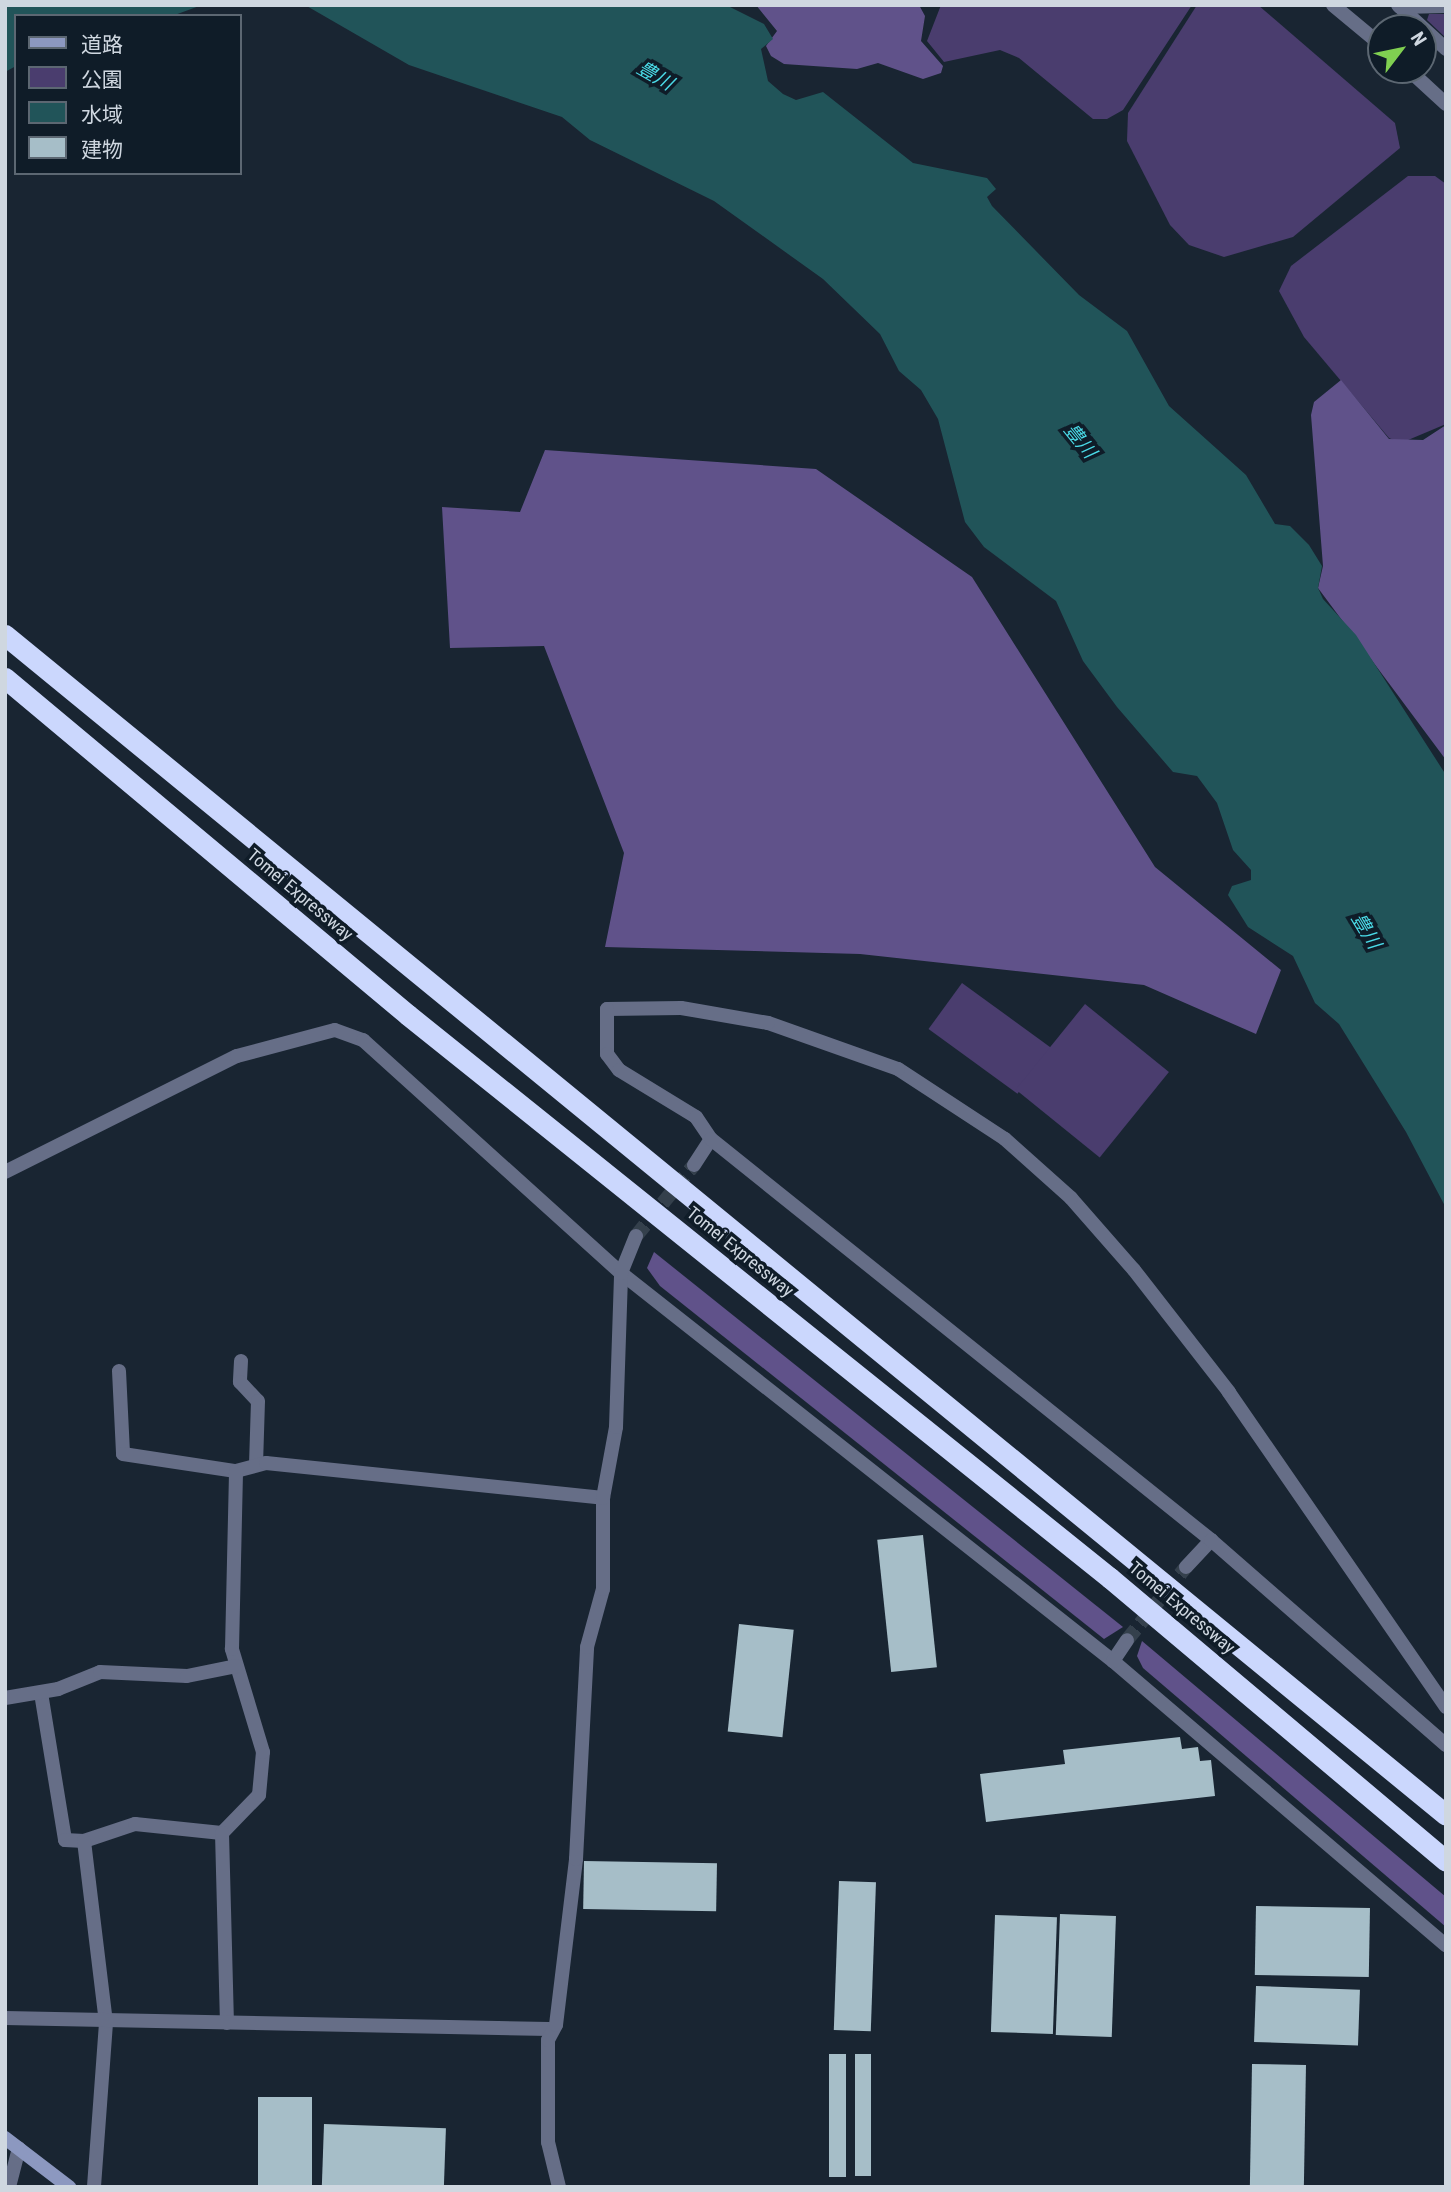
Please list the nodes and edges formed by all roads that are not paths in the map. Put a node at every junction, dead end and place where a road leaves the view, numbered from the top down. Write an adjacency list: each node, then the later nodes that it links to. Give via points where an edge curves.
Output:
1 (1332, 5): 4 (street)
2 (1399, 6): 3 (street); 5 (street)
3 (1446, 6)
4 (1367, 34)
5 (1446, 49)
6 (1424, 84): 7 (street)
7 (1446, 104)
8 (5, 635): 29 (highway, Tomei Expressway)
9 (5, 678): 32 (highway, Tomei Expressway, via 408,1015 1110,1578)
10 (711, 1139): 11 (street); 20 (street); 27 (street, via 696,1117 619,1070 607,1054 607,1009 681,1008 768,1023 898,1069 1005,1139 1071,1198 1229,1392)
11 (694, 1165)
12 (5, 1172): 14 (street, via 237,1056 335,1030 363,1040)
13 (636, 1236): 14 (street)
14 (621, 1273): 19 (street, via 617,1427); 23 (street)
15 (241, 1361): 17 (street, via 240,1382 258,1401)
16 (119, 1371): 18 (street, via 123,1454)
17 (256, 1463): 18 (street); 19 (street)
18 (236, 1471): 24 (street, via 230,1573)
19 (603, 1498): 37 (street, via 606,1551 587,1647 576,1859 556,2025)
20 (1211, 1540): 21 (street); 28 (street)
21 (1186, 1567)
22 (1127, 1640): 23 (street)
23 (1113, 1661): 33 (street)
24 (236, 1666): 25 (street, via 187,1676 100,1672); 30 (street, via 263,1752 264,1784)
25 (41, 1693): 26 (street); 31 (street, via 65,1840)
26 (5, 1698)
27 (1446, 1707)
28 (1446, 1745)
29 (1446, 1815)
30 (222, 1833): 31 (street, via 135,1824); 36 (street)
31 (84, 1841): 35 (street)
32 (1446, 1861)
33 (1446, 1945)
34 (5, 2018): 35 (street)
35 (106, 2023): 36 (street); 42 (street)
36 (228, 2023): 37 (street)
37 (550, 2029): 43 (street, via 548,2142)
38 (5, 2138): 39 (main road)
39 (19, 2148): 40 (street); 41 (main road)
40 (9, 2187)
41 (69, 2187)
42 (94, 2187)
43 (559, 2187)

